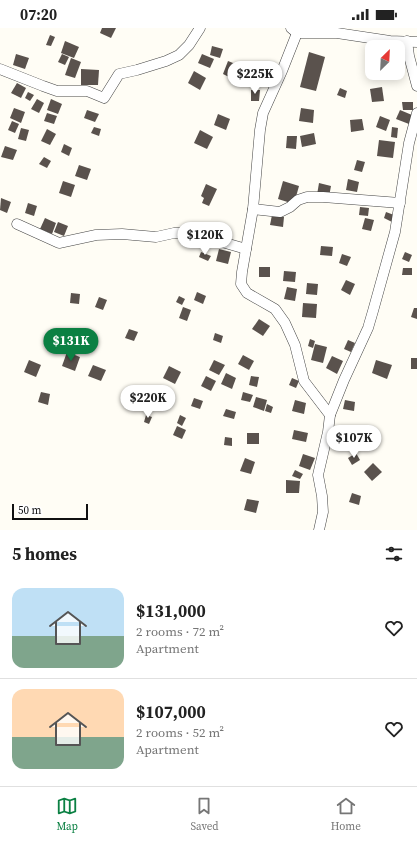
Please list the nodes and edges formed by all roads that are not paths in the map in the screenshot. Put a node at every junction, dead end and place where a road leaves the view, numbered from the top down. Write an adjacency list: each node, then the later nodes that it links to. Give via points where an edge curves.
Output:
1 (200, 28): 4 (street, via 179,55 119,74 104,98 86,91 57,90)
2 (294, 31): 3 (street); 8 (street, via 282,71 263,113)
3 (412, 42): 5 (street, via 409,56)
4 (0, 69)
5 (417, 86)
6 (417, 113): 7 (street, via 409,143)
7 (400, 203): 8 (street, via 307,197 280,212); 11 (street, via 395,232 368,328)
8 (253, 209): 10 (street)
9 (17, 224): 10 (street, via 59,243 122,234 156,237 191,233)
10 (246, 249): 11 (street, via 241,284 247,293 275,309 285,323 295,345 304,381)
11 (330, 415): 12 (street, via 318,475 323,512)
12 (320, 530)

